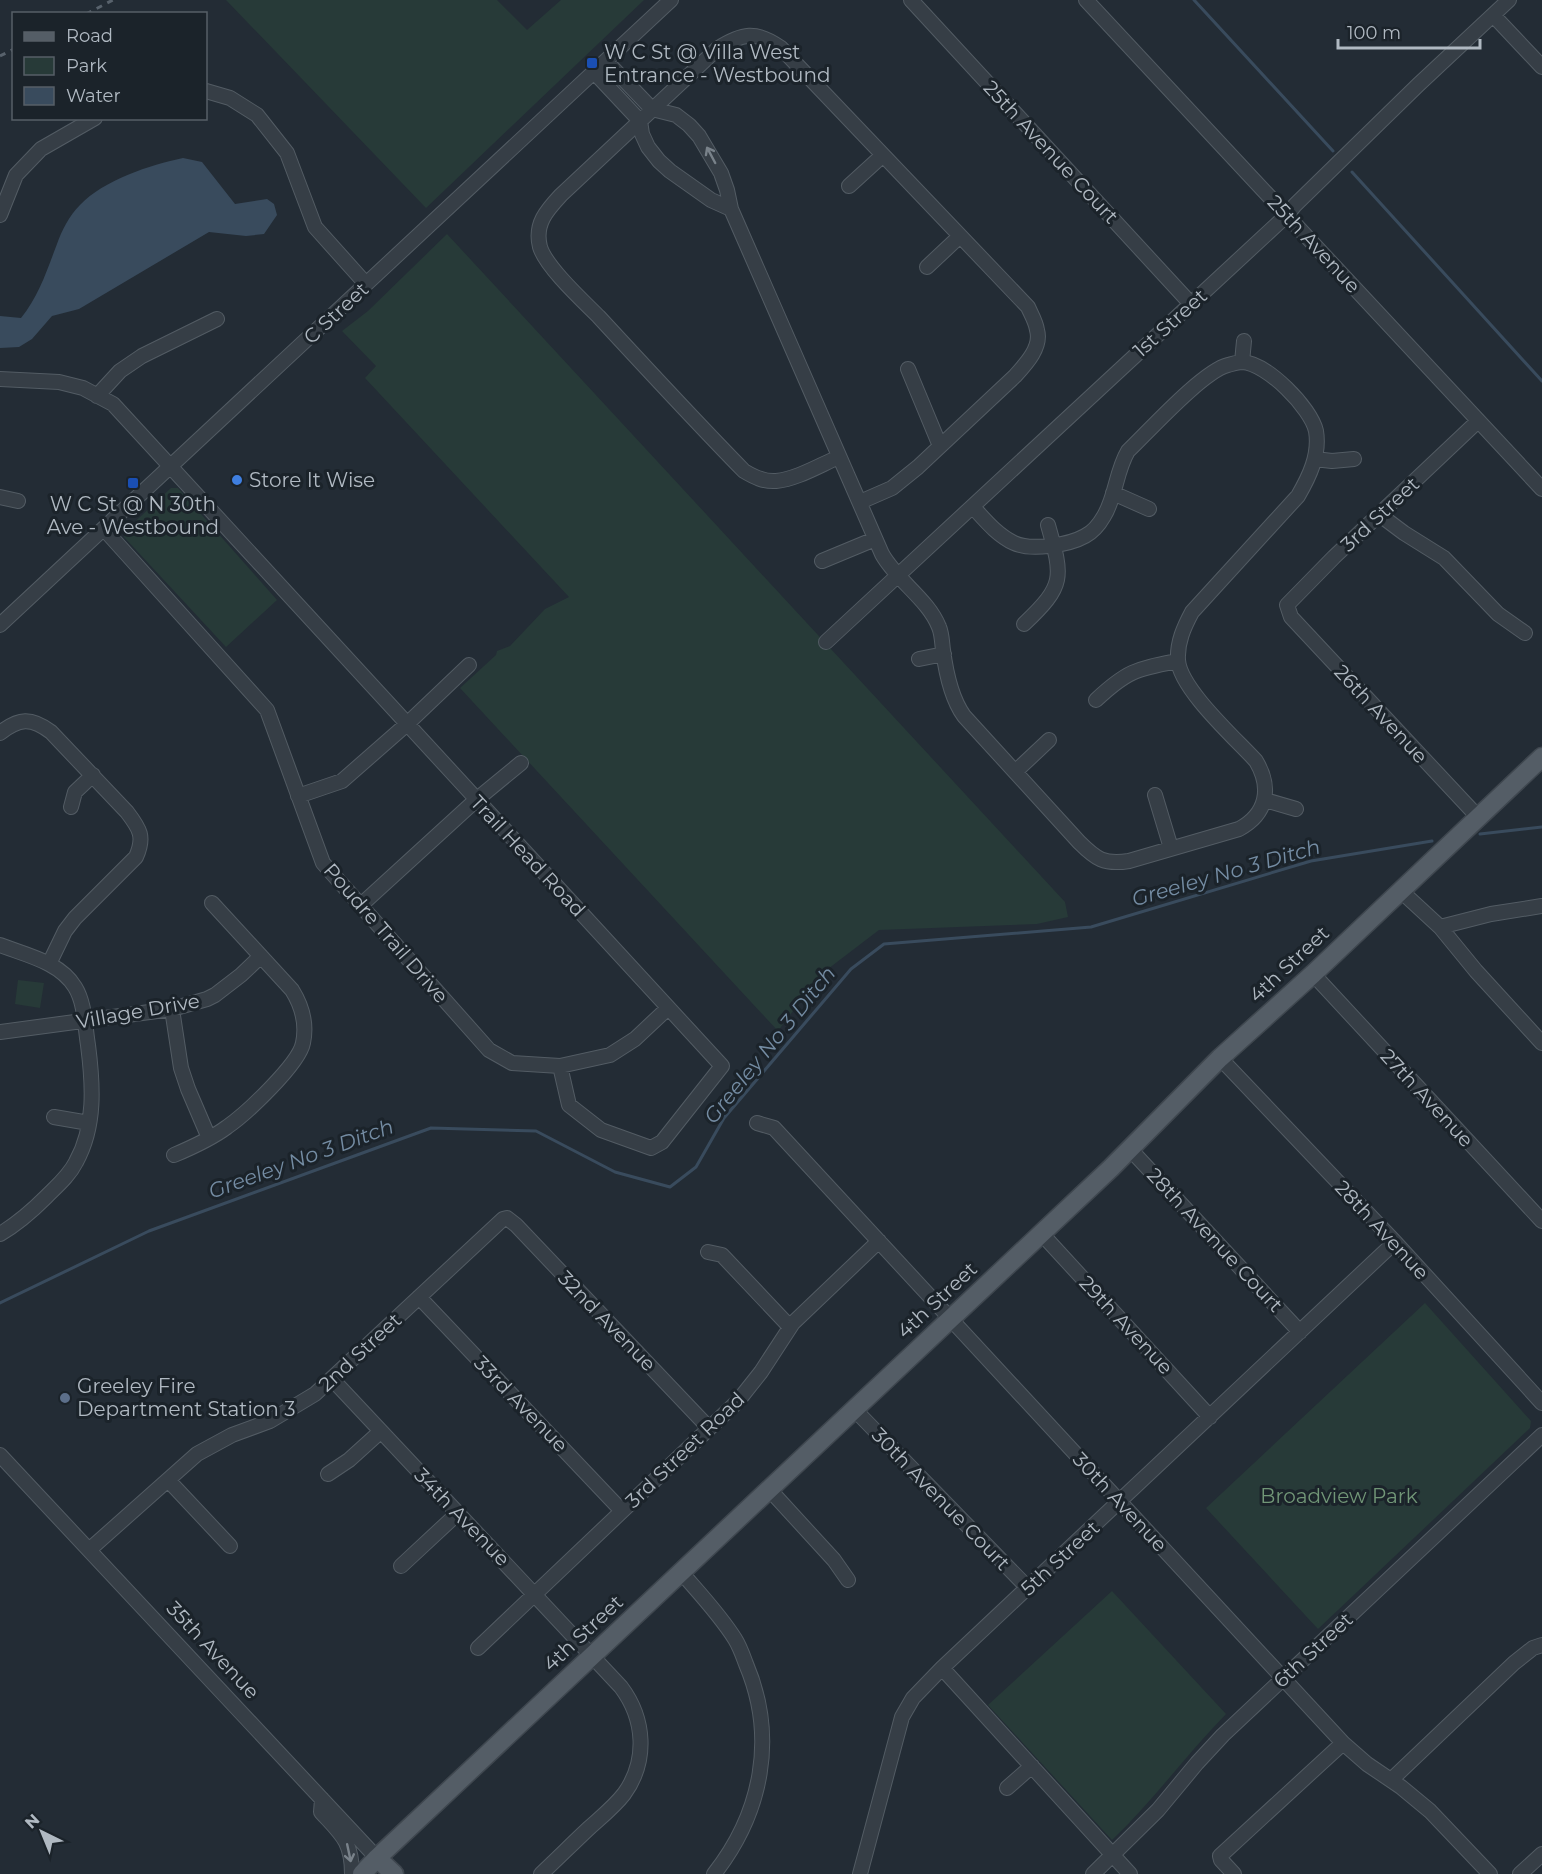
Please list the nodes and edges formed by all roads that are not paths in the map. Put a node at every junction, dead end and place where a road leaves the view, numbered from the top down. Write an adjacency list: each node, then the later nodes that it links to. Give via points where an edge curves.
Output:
1 (671, 0): 6 (street, C Street)
2 (911, 0): 21 (street, 25th Avenue Court)
3 (1086, 0): 17 (street, 25th Avenue)
4 (1509, 0): 5 (street, 1st Street)
5 (1493, 15): 7 (street); 17 (street, 1st Street)
6 (606, 61): 8 (street, C Street); 10 (street)
7 (1542, 67)
8 (594, 72): 12 (street); 20 (street, C Street)
9 (207, 91): 20 (street, via 230,98 257,115 287,153 315,227)
10 (652, 108): 12 (street); 13 (street, via 717,49 743,36 759,35 782,48); 15 (street, one-way to 10, via 725,183 699,136 676,115)
11 (92, 120): 16 (street, via 41,149 16,175)
12 (640, 121): 15 (street, via 648,147 670,171); 30 (street, via 544,214 539,228 541,251 744,471 758,479 775,481)
13 (883, 155): 14 (street); 18 (street)
14 (849, 186)
15 (731, 209): 30 (street)
16 (0, 215)
17 (1287, 215): 21 (street, 1st Street); 28 (street, 25th Avenue)
18 (960, 236): 19 (street); 29 (street, via 1028,307 1038,333 1029,361)
19 (927, 267)
20 (366, 284): 33 (street, C Street)
21 (1191, 304): 39 (street, 1st Street)
22 (218, 319): 27 (street, via 142,356 120,371)
23 (1244, 341): 24 (street)
24 (1242, 362): 31 (street, via 1273,375 1309,414 1316,434); 35 (street, via 1226,365 1207,376 1128,451)
25 (908, 369): 29 (street)
26 (0, 379): 27 (street, Trail Head Road, via 58,382)
27 (97, 396): 33 (street, Trail Head Road, via 112,404)
28 (1478, 421): 34 (street, 25th Avenue); 41 (street, 3rd Street)
29 (940, 446): 38 (street, via 892,488)
30 (839, 457): 38 (street)
31 (1315, 459): 32 (street); 55 (street, via 1298,496 1192,612 1179,644)
32 (1354, 459)
33 (170, 467): 43 (street, C Street); 58 (street, Trail Head Road)
34 (1542, 489)
35 (1113, 493): 40 (street); 45 (street, via 1105,515 1092,531 1069,543)
36 (0, 497): 37 (street)
37 (18, 501)
38 (860, 502): 44 (street)
39 (973, 507): 45 (street, via 1000,536 1015,543); 47 (street, 1st Street)
40 (1149, 509)
41 (1380, 515): 48 (street, 3rd Street, via 1297,593); 51 (street, via 1444,558 1498,614)
42 (1048, 525): 45 (street)
43 (104, 529): 50 (street, C Street); 66 (street, Poudre Trail Drive, via 267,710)
44 (875, 539): 46 (street); 47 (street)
45 (1054, 544): 49 (street, via 1058,580 1052,594)
46 (822, 561)
47 (898, 576): 52 (street, 1st Street); 53 (street, via 933,614)
48 (1288, 609): 71 (street, 26th Avenue, via 1290,618)
49 (1024, 624)
50 (0, 625)
51 (1525, 633)
52 (826, 642)
53 (944, 654): 54 (street); 63 (street, via 958,707)
54 (919, 659)
55 (1178, 661): 57 (street, via 1136,670); 68 (street, via 1191,689 1256,761 1265,779)
56 (469, 665): 58 (street)
57 (1096, 700)
58 (407, 724): 66 (street, via 342,781); 67 (street, Trail Head Road)
59 (0, 733): 64 (street, via 16,723 42,725)
60 (1049, 740): 63 (street)
61 (1542, 757): 71 (main road, 4th Street)
62 (522, 763): 67 (street)
63 (1015, 772): 72 (street, via 1079,842 1103,861 1129,861)
64 (93, 775): 69 (street, via 75,792); 80 (street, via 136,824 141,846 127,868 75,918)
65 (1155, 795): 72 (street)
66 (298, 796): 75 (street, Poudre Trail Drive, via 323,863)
67 (476, 800): 75 (street); 82 (street, Trail Head Road)
68 (1265, 800): 70 (street); 72 (street, via 1256,817 1244,826)
69 (71, 807)
70 (1296, 809)
71 (1478, 817): 73 (main road, 4th Street)
72 (1171, 848)
73 (1401, 891): 77 (street); 81 (main road, 4th Street)
74 (212, 903): 79 (street)
75 (361, 905): 88 (street, Poudre Trail Drive, via 489,1050 512,1063)
76 (1542, 906): 77 (street)
77 (1440, 927): 86 (street)
78 (0, 945): 80 (street)
79 (261, 956): 83 (street, Village Drive, via 215,995); 92 (street, via 300,1004 304,1039 292,1065 275,1083 228,1126)
80 (49, 964): 84 (street, via 75,987)
81 (1313, 974): 87 (main road, 4th Street); 96 (street, 27th Avenue)
82 (668, 1008): 88 (street, Poudre Trail Drive, via 635,1039 610,1055); 88 (street, Trail Head Road, via 722,1066 657,1146 651,1148 601,1130 569,1105)
83 (172, 1009): 84 (street, Village Drive); 92 (street, via 181,1068)
84 (85, 1022): 85 (street, Village Drive); 90 (street, via 91,1070)
85 (0, 1032)
86 (1542, 1042)
87 (1220, 1058): 93 (main road, 4th Street); 100 (street, 28th Avenue)
88 (560, 1066)
89 (54, 1117): 90 (street)
90 (89, 1123): 98 (street, via 86,1139 65,1179)
91 (758, 1123): 99 (street, 30th Avenue, via 774,1128)
92 (208, 1138): 94 (street)
93 (1130, 1149): 97 (main road, 4th Street); 105 (street, 28th Avenue Court)
94 (174, 1155)
95 (503, 1218): 102 (street, 2nd Street); 110 (street, 32nd Avenue, via 516,1225)
96 (1542, 1221)
97 (1041, 1233): 103 (main road, 4th Street); 109 (street, 29th Avenue)
98 (0, 1234)
99 (879, 1241): 103 (street, 30th Avenue); 104 (street, 3rd Street Road)
100 (1395, 1242): 105 (street, 5th Street); 107 (street, 28th Avenue)
101 (708, 1252): 104 (street, via 722,1255)
102 (419, 1297): 106 (street, 2nd Street); 118 (street, 33rd Avenue)
103 (950, 1319): 108 (main road, 4th Street); 117 (street, 30th Avenue)
104 (790, 1327): 110 (street, 3rd Street Road, via 738,1401)
105 (1300, 1332): 109 (street, 5th Street)
106 (332, 1379): 111 (street, 34th Avenue); 115 (street, 2nd Street, via 270,1421 197,1454)
107 (1542, 1403)
108 (854, 1409): 116 (main road, 4th Street); 125 (street, 30th Avenue Court)
109 (1210, 1417): 117 (street, 5th Street)
110 (709, 1428): 118 (street, 3rd Street Road)
111 (380, 1432): 114 (street); 119 (street, 34th Avenue)
112 (1542, 1435): 131 (street, 6th Street)
113 (0, 1455): 121 (street, 35th Avenue)
114 (328, 1474)
115 (168, 1480): 120 (street); 121 (street, 2nd Street)
116 (769, 1489): 123 (main road, 4th Street); 124 (street)
117 (1120, 1502): 125 (street, 5th Street); 131 (street, 30th Avenue)
118 (622, 1511): 126 (street, 3rd Street Road)
119 (458, 1513): 122 (street); 126 (street, 34th Avenue)
120 (230, 1546)
121 (89, 1550): 136 (street, 35th Avenue)
122 (401, 1566)
123 (681, 1572): 129 (main road, 4th Street); 144 (street, via 717,1612 736,1642 758,1698 762,1739 758,1785 743,1828)
124 (848, 1580)
125 (1028, 1588): 130 (street, 5th Street)
126 (535, 1594): 128 (street, 3rd Street Road); 129 (street, 34th Avenue)
127 (1542, 1645): 134 (street, via 1514,1663)
128 (478, 1648)
129 (592, 1656): 139 (main road, 4th Street); 143 (street, 34th Avenue, via 621,1687 635,1711 641,1736 637,1766 618,1801)
130 (942, 1668): 133 (street); 145 (street, 5th Street, via 913,1698 902,1717)
131 (1283, 1679): 132 (street, 30th Avenue); 138 (street, 6th Street, via 1223,1735)
132 (1342, 1743): 134 (street, 30th Avenue); 148 (street, via 1220,1856)
133 (1032, 1766): 135 (street); 138 (street)
134 (1391, 1780): 149 (street, 30th Avenue, via 1430,1811)
135 (1007, 1788)
136 (322, 1799): 139 (street, 35th Avenue); 140 (street, one-way to 140, via 321,1812 349,1846)
137 (1542, 1854): 150 (street)
138 (1113, 1855): 146 (street, 6th Street); 147 (street)
139 (377, 1858): 141 (main road, 4th Street); 142 (main road, 35th Avenue)
140 (352, 1874)
141 (362, 1874)
142 (394, 1874)
143 (541, 1874)
144 (714, 1874)
145 (860, 1874)
146 (1093, 1874)
147 (1130, 1874)
148 (1234, 1874)
149 (1490, 1874)
150 (1520, 1874)

